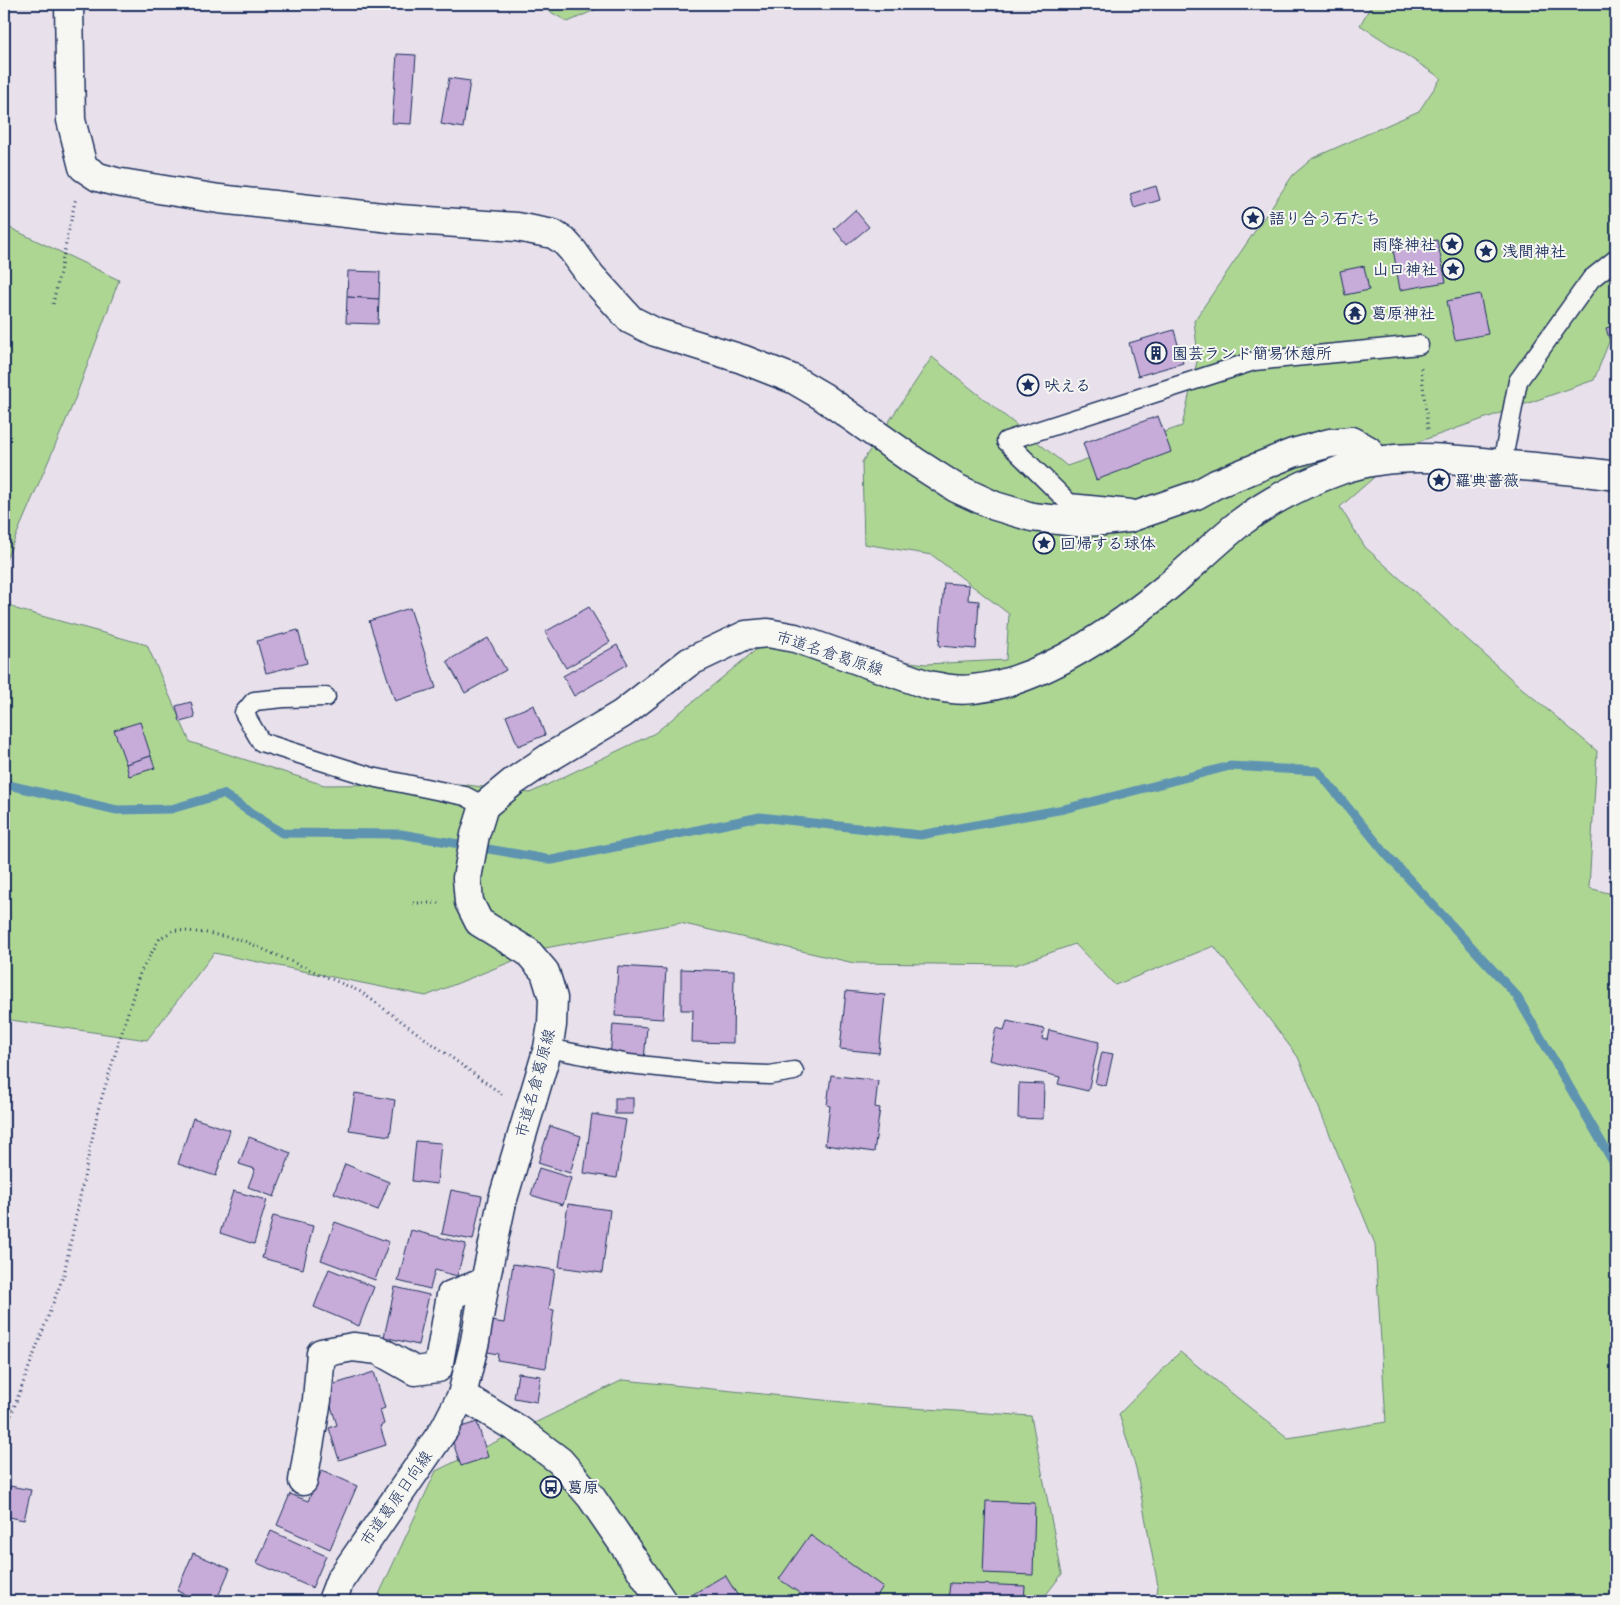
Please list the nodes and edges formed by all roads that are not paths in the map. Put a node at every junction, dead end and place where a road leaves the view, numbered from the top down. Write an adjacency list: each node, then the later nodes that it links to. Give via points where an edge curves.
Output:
1 (69, 4): 7 (street, via 71,120 83,167 98,177 219,199 400,219 517,227 553,234 564,241 631,320 655,332 742,359 792,379 972,496 1032,517 1077,522 1129,518)
2 (1616, 259): 5 (lane, via 1592,279 1518,381)
3 (1419, 346): 7 (lane, via 1254,360 1006,441 1069,503)
4 (1376, 461): 5 (street, 市道名倉葛原線, via 1431,457); 7 (street, via 1368,450 1352,441 1330,443 1293,453 1196,495); 9 (street, 市道名倉葛原線, via 1307,483 1279,499 1241,523 1128,618 1078,650 1006,684 973,690 943,688 795,638 768,633 746,635 689,662 622,714 512,782)
5 (1502, 464): 6 (street, 市道名倉葛原線)
6 (1616, 476)
7 (1149, 511)
8 (326, 697): 9 (lane, via 254,702 244,713 260,742 372,777 465,796)
9 (484, 806): 10 (street, 市道名倉葛原線, via 467,878 469,902 479,922 528,952 545,972 553,998)
10 (548, 1048): 11 (lane, via 629,1064 770,1075); 12 (street, 市道名倉葛原線, via 502,1202)
11 (794, 1071)
12 (484, 1282): 13 (street, 市道名倉葛原線); 14 (street, via 451,1295 438,1368 414,1371 378,1350 353,1346 321,1352 317,1400)
13 (462, 1394): 15 (street, 市道葛原日向線, via 445,1428 340,1580); 16 (street, via 560,1461 591,1497)
14 (303, 1481)
15 (332, 1601)
16 (662, 1601)

